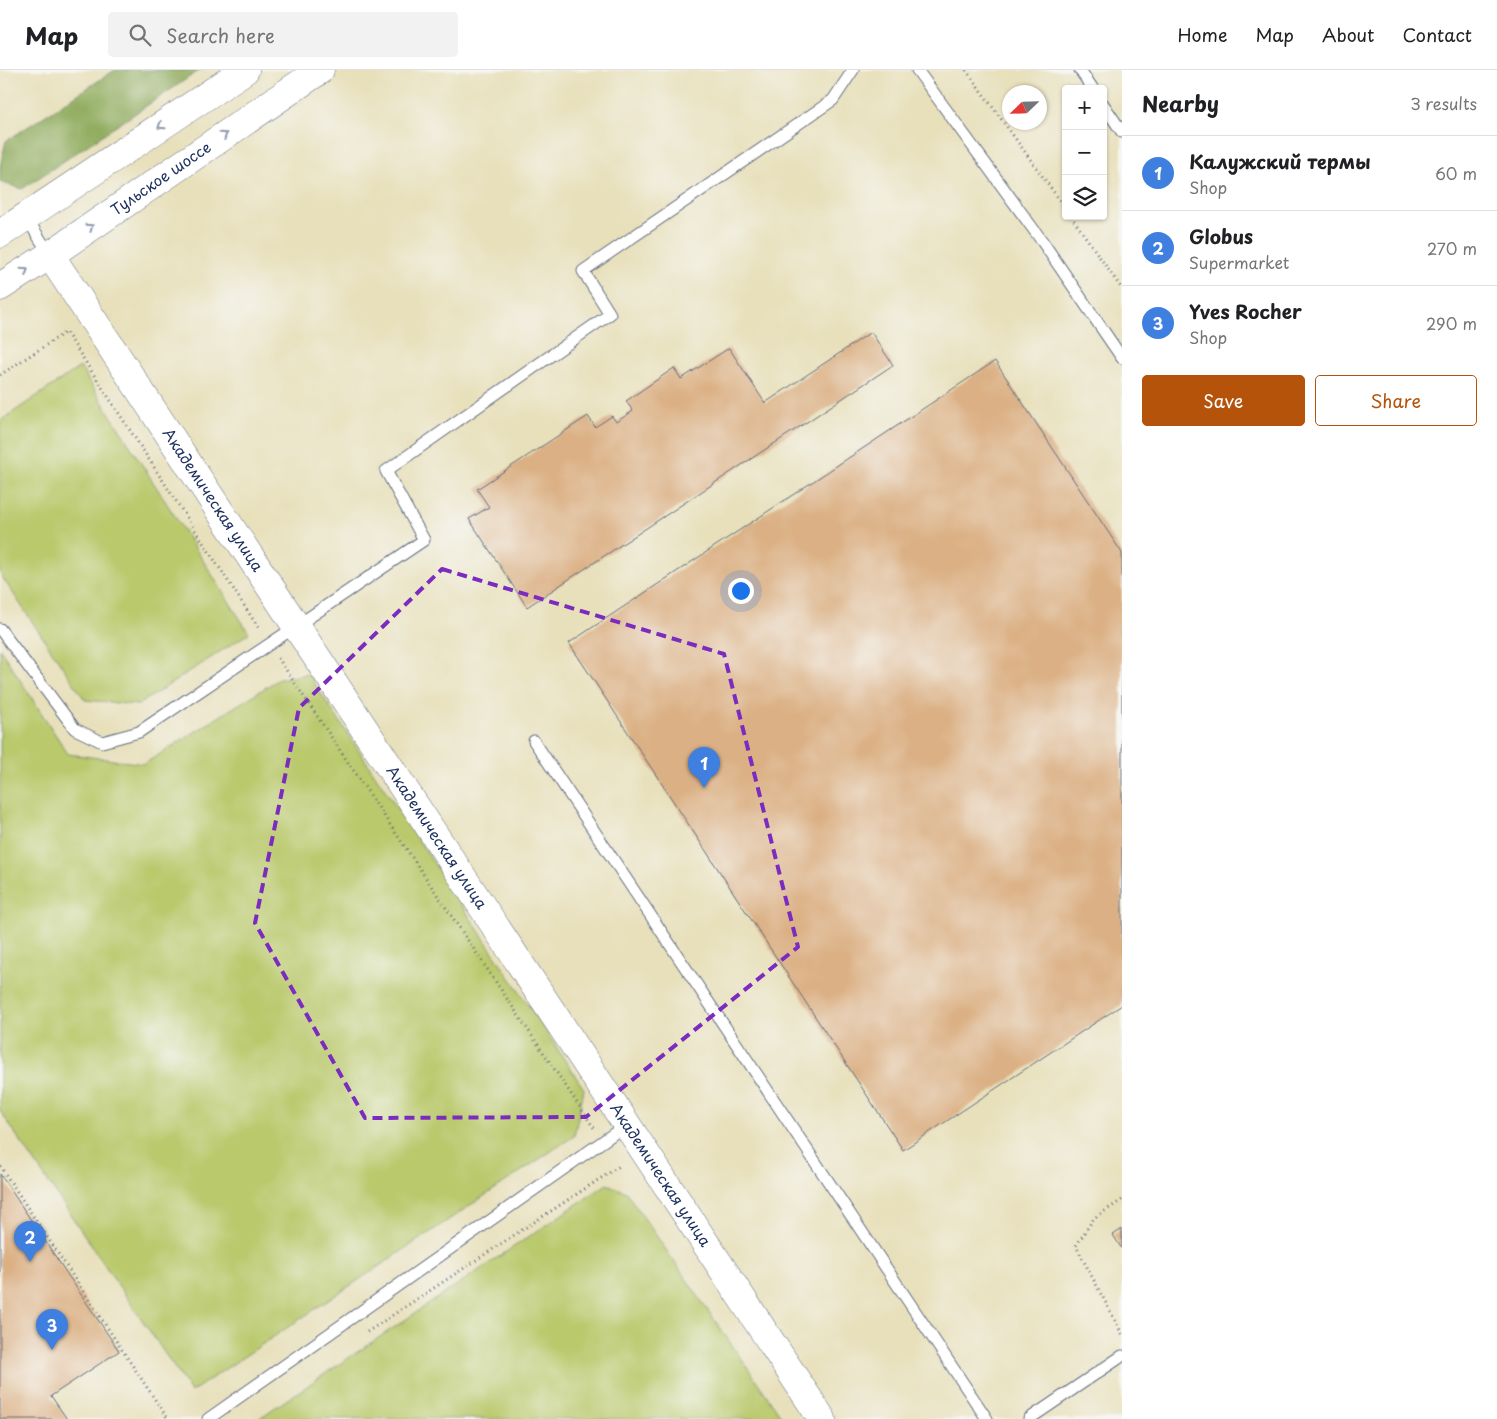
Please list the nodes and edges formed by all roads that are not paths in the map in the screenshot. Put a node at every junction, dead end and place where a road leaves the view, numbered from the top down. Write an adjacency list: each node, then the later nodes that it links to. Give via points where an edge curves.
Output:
1 (245, 70): 9 (street, one-way to 9)
2 (320, 70): 11 (street, Тульское шоссе, one-way to 2)
3 (853, 70): 14 (lane, via 833,100 583,271 610,314 386,471 424,540)
4 (917, 70): 13 (lane, via 1042,241)
5 (1080, 70): 6 (lane)
6 (1090, 85)
7 (1107, 110): 8 (lane)
8 (1122, 132)
9 (26, 217): 10 (street); 11 (lane)
10 (0, 234)
11 (50, 255): 12 (street, Тульское шоссе, one-way to 11); 14 (street, Академическая улица)
12 (0, 287)
13 (1122, 358)
14 (297, 627): 15 (lane, via 139,732 102,742 75,729); 17 (street, Академическая улица)
15 (0, 630)
16 (534, 741): 21 (lane)
17 (626, 1125): 19 (lane); 20 (street, Академическая улица)
18 (1122, 1356): 22 (lane)
19 (208, 1419)
20 (822, 1419)
21 (987, 1419)
22 (1029, 1419)

